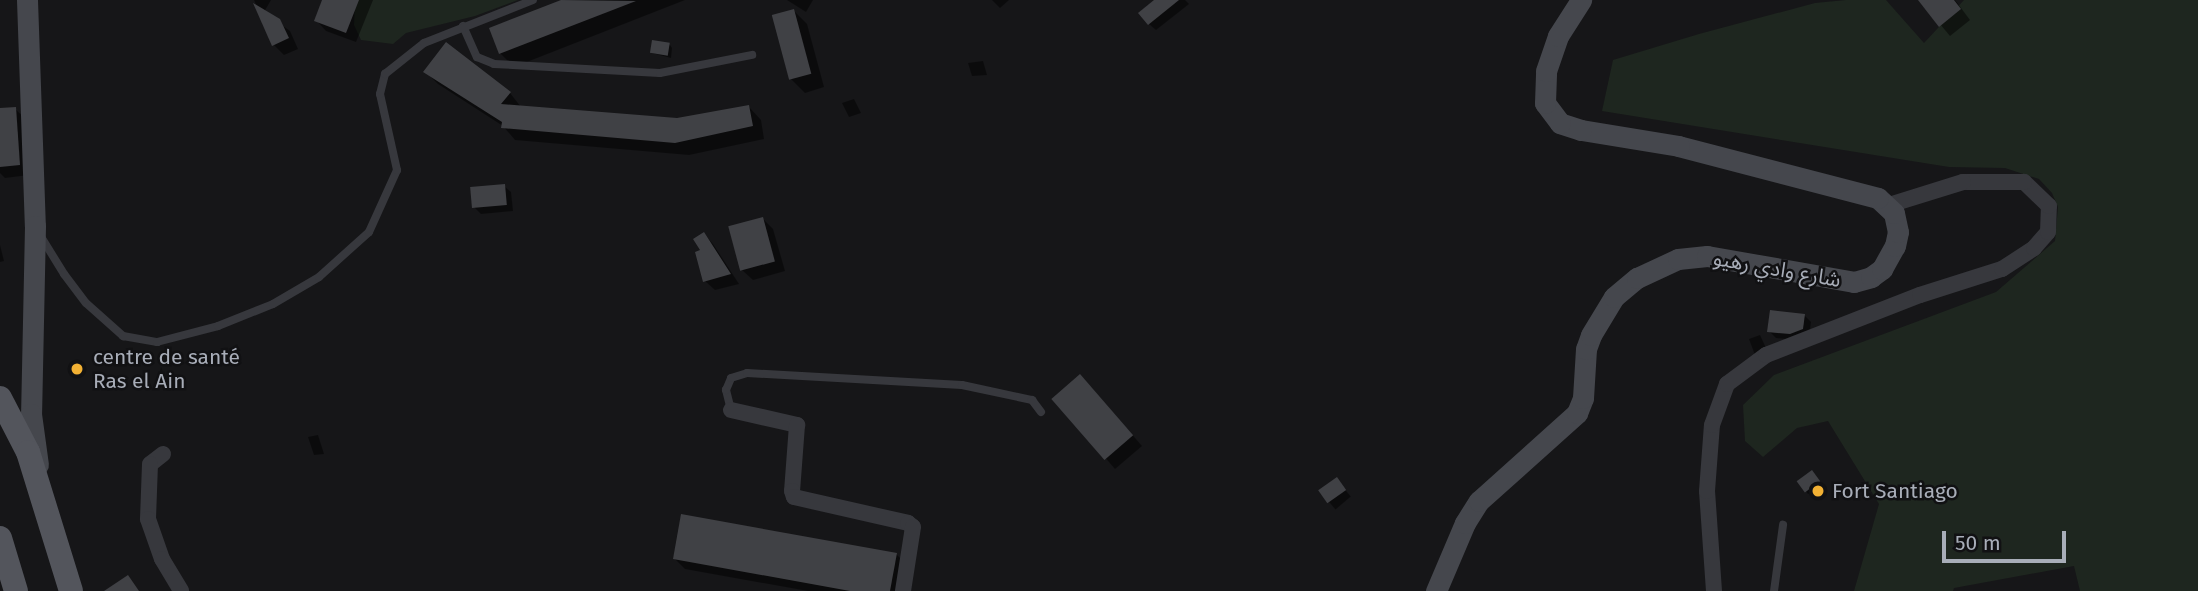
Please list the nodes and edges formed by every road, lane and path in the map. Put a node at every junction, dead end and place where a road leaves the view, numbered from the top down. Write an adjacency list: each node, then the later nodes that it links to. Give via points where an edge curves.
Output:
1 (27, 0): 7 (street)
2 (533, 0): 4 (lane)
3 (1581, 0): 6 (street, via 1558,36 1546,71 1545,103 1560,123 1759,165 1864,193)
4 (463, 26): 5 (lane, via 477,57 494,64 660,73); 7 (lane, via 424,43 385,74 380,94 397,170 369,232 319,277 273,304 218,326 156,342 123,336 86,303)
5 (752, 55)
6 (1889, 205): 19 (street, شارع وادي رهيو, via 1896,222 1895,246 1882,269 1861,281 1845,282 1707,256 1663,264 1625,287 1605,309 1591,335 1577,412 1479,501); 20 (street, via 1963,182 2024,182 2049,206 2048,232 2034,248 2001,269 1766,355 1727,383 1712,425 1707,491)
7 (35, 226): 12 (street, via 31,414)
8 (0, 398): 12 (main road, via 28,452)
9 (731, 410): 10 (lane, via 726,390 731,378 747,373 962,384 1031,400); 18 (street, via 797,425 794,497 912,527)
10 (1041, 412)
11 (163, 454): 17 (street, via 150,464 148,519 162,559)
12 (42, 495): 16 (main road)
13 (1783, 525): 21 (lane)
14 (0, 538): 15 (main road)
15 (16, 591)
16 (71, 591)
17 (181, 591)
18 (903, 591)
19 (1436, 591)
20 (1714, 591)
21 (1774, 591)

